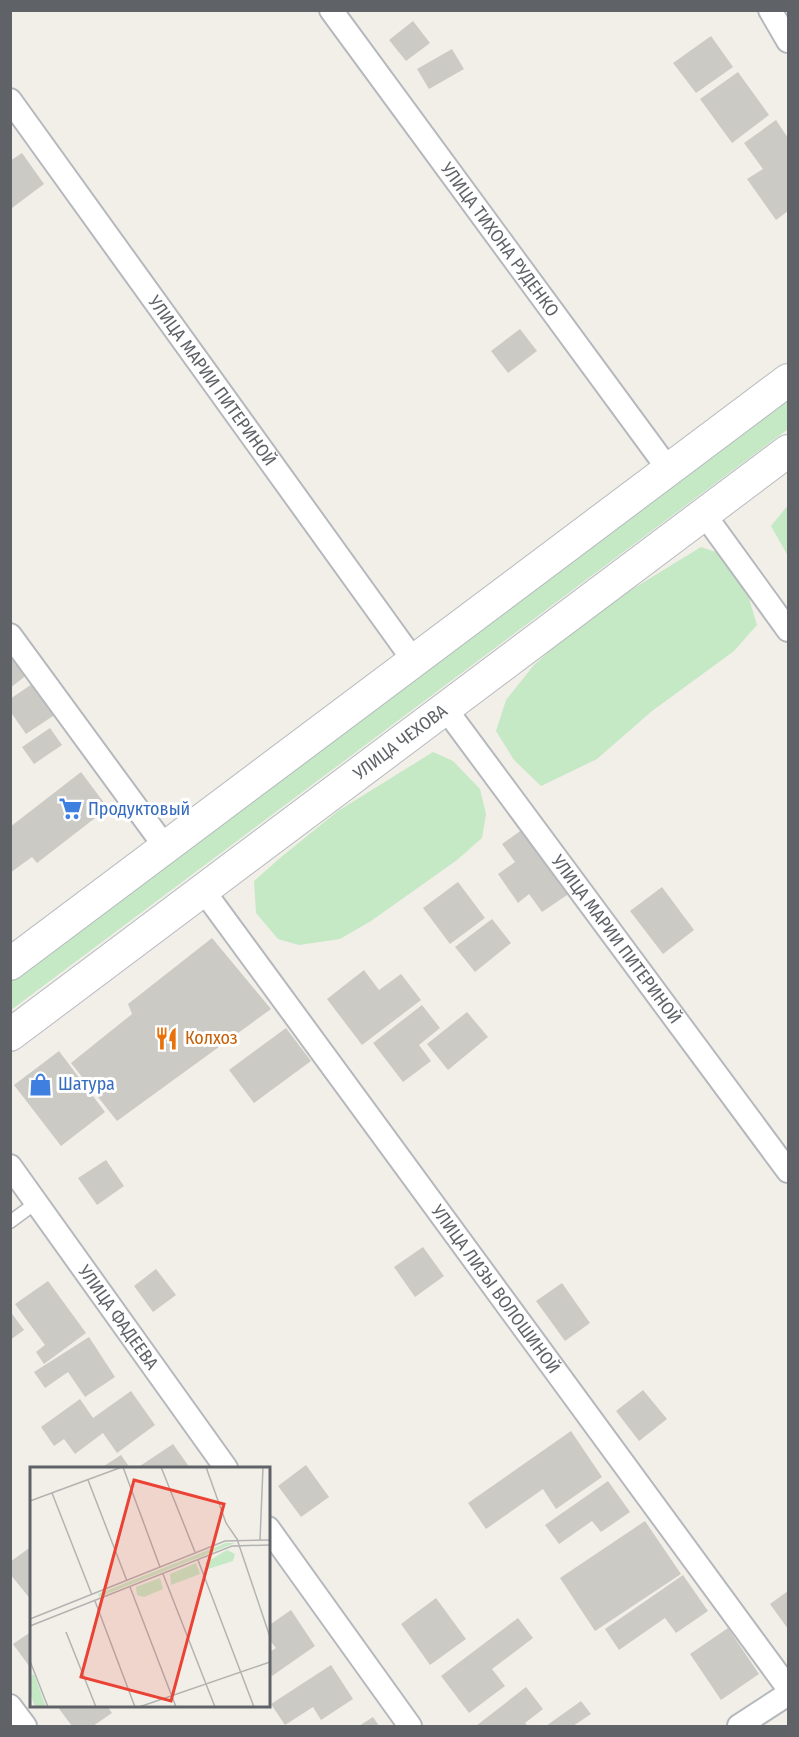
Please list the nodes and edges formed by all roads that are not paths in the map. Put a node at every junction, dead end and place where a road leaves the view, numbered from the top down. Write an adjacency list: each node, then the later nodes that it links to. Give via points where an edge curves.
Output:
1 (331, 10): 7 (street, УЛИЦА ТИХОНА РУДЕНКО)
2 (770, 10): 3 (street)
3 (789, 41)
4 (10, 100): 11 (street, УЛИЦА МАРИИ ПИТЕРИНОЙ)
5 (789, 380): 7 (main road)
6 (789, 451): 8 (main road, УЛИЦА ЧЕХОВА)
7 (669, 470): 11 (main road)
8 (704, 514): 9 (street); 12 (main road, УЛИЦА ЧЕХОВА)
9 (789, 630)
10 (10, 635): 13 (street)
11 (414, 661): 13 (main road)
12 (445, 708): 14 (main road, УЛИЦА ЧЕХОВА); 18 (street, УЛИЦА МАРИИ ПИТЕРИНОЙ)
13 (166, 848): 15 (main road)
14 (203, 890): 16 (main road, УЛИЦА ЧЕХОВА); 23 (street, УЛИЦА ЛИЗЫ ВОЛОШИНОЙ)
15 (10, 964)
16 (10, 1035)
17 (10, 1166): 19 (street, УЛИЦА ФАДЕЕВА)
18 (789, 1172)
19 (37, 1202): 20 (lane); 21 (street, УЛИЦА ФАДЕЕВА)
20 (10, 1222)
21 (225, 1467)
22 (270, 1531): 27 (street)
23 (789, 1688)
24 (789, 1694): 28 (street)
25 (10, 1706): 26 (street)
26 (26, 1726)
27 (410, 1726)
28 (740, 1726)

